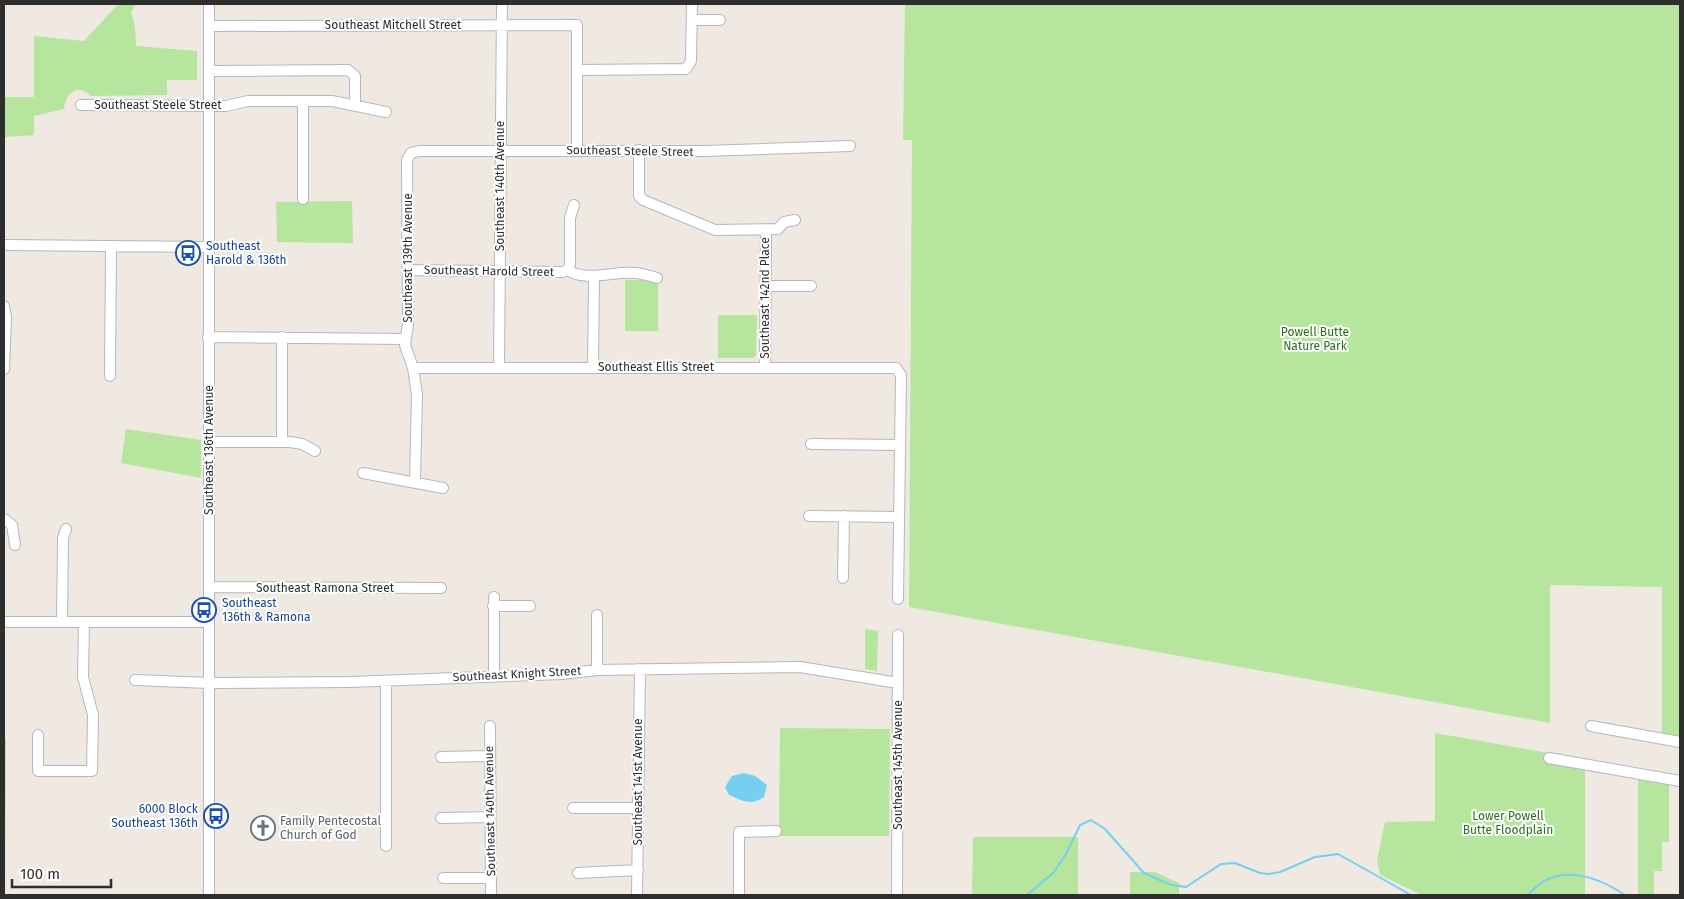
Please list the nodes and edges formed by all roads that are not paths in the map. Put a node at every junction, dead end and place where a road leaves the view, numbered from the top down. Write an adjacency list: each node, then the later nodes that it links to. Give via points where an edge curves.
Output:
1 (209, 4): 7 (street, Southeast 136th Avenue)
2 (502, 4): 6 (street, Southeast 140th Avenue)
3 (692, 4): 4 (street)
4 (692, 20): 5 (street); 8 (street, via 688,68)
5 (720, 20)
6 (502, 25): 7 (street, Southeast Mitchell Street); 8 (street, Southeast Mitchell Street, via 577,25); 16 (street, Southeast 140th Avenue)
7 (209, 26): 9 (street, Southeast 136th Avenue)
8 (577, 70): 17 (street)
9 (209, 71): 12 (street, Southeast 136th Avenue); 13 (street, via 348,70 355,76)
10 (303, 101): 12 (street, Southeast Steele Street, via 248,101); 13 (street, Southeast Steele Street, via 332,101); 20 (street)
11 (81, 105): 12 (street, Southeast Steele Street)
12 (209, 106): 26 (street, Southeast 136th Avenue)
13 (355, 106): 14 (street, Southeast Steele Street)
14 (386, 112)
15 (850, 146): 18 (street, Southeast Steele Street)
16 (499, 150): 17 (street, Southeast Steele Street); 19 (street, Southeast Steele Street); 29 (street, Southeast 140th Avenue)
17 (577, 150): 18 (street, Southeast Steele Street)
18 (639, 150): 23 (street, via 639,196 644,200 709,228)
19 (410, 153): 27 (street, Southeast 139th Avenue)
20 (303, 199)
21 (574, 204): 28 (street, via 570,218)
22 (795, 220): 23 (street, via 784,222 778,229)
23 (766, 230): 32 (street, Southeast 142nd Place)
24 (4, 245): 25 (street)
25 (111, 246): 26 (street); 43 (street)
26 (209, 247): 35 (street, Southeast 136th Avenue)
27 (408, 270): 29 (street, Southeast Harold Street); 37 (street, Southeast 139th Avenue)
28 (568, 270): 29 (street, Southeast Harold Street); 30 (street, Southeast Harold Street)
29 (499, 272): 40 (street, Southeast 140th Avenue)
30 (594, 276): 31 (street, Southeast Harold Street, via 633,272); 41 (street)
31 (657, 278)
32 (765, 286): 33 (street); 38 (street, Southeast 142nd Place)
33 (811, 286)
34 (4, 306): 42 (street)
35 (208, 337): 36 (street); 44 (street, Southeast 136th Avenue)
36 (282, 337): 37 (street); 45 (street)
37 (406, 338): 39 (street, Southeast 139th Avenue)
38 (765, 367): 41 (street, Southeast Ellis Street); 47 (street, Southeast Ellis Street, via 899,369)
39 (413, 368): 40 (street, Southeast Ellis Street); 50 (street, Southeast 139th Avenue, via 417,394)
40 (499, 368): 41 (street, Southeast Ellis Street)
41 (593, 368)
42 (4, 369)
43 (110, 376)
44 (208, 442): 45 (street); 59 (street, Southeast 136th Avenue)
45 (282, 442): 48 (street, via 298,443)
46 (812, 444): 47 (street)
47 (899, 445): 54 (street)
48 (315, 451)
49 (363, 473): 50 (street)
50 (414, 482): 51 (street)
51 (444, 488)
52 (809, 516): 53 (street)
53 (844, 516): 54 (street); 58 (street)
54 (899, 517): 61 (street)
55 (4, 519): 57 (street, via 12,525)
56 (66, 529): 65 (street, via 63,538)
57 (15, 545)
58 (843, 578)
59 (209, 587): 60 (street, Southeast Ramona Street); 67 (street, Southeast 136th Avenue)
60 (440, 588)
61 (898, 599)
62 (530, 606): 71 (street, via 493,602)
63 (597, 615): 70 (street)
64 (4, 622): 65 (street)
65 (62, 622): 66 (street)
66 (84, 622): 67 (street); 78 (street, via 83,676 93,715 92,771 38,771)
67 (209, 622): 74 (street, Southeast 136th Avenue)
68 (898, 635): 75 (street, Southeast 145th Avenue)
69 (640, 669): 70 (street, Southeast Knight Street); 75 (street, Southeast Knight Street, via 800,667); 85 (street, Southeast 141st Avenue)
70 (597, 670): 71 (street, Southeast Knight Street)
71 (494, 676): 73 (street, Southeast Knight Street)
72 (135, 680): 74 (street, Southeast Knight Street)
73 (386, 681): 74 (street, Southeast Knight Street); 89 (street)
74 (209, 682): 94 (street, Southeast 136th Avenue)
75 (898, 684): 98 (street, Southeast 145th Avenue)
76 (490, 726): 80 (street, Southeast 140th Avenue)
77 (1591, 726): 79 (street)
78 (38, 735)
79 (1680, 742)
80 (490, 756): 81 (street); 86 (street, Southeast 140th Avenue)
81 (441, 757)
82 (1549, 758): 83 (street)
83 (1680, 781)
84 (573, 808): 85 (street)
85 (638, 808): 90 (street, Southeast 141st Avenue)
86 (490, 817): 87 (street); 93 (street, Southeast 140th Avenue)
87 (441, 818)
88 (776, 832): 97 (street, via 739,832)
89 (386, 846)
90 (638, 870): 91 (street); 96 (street, Southeast 141st Avenue)
91 (578, 873)
92 (443, 878): 93 (street)
93 (491, 878): 95 (street, Southeast 140th Avenue)
94 (208, 895)
95 (491, 895)
96 (637, 895)
97 (739, 895)
98 (897, 895)

